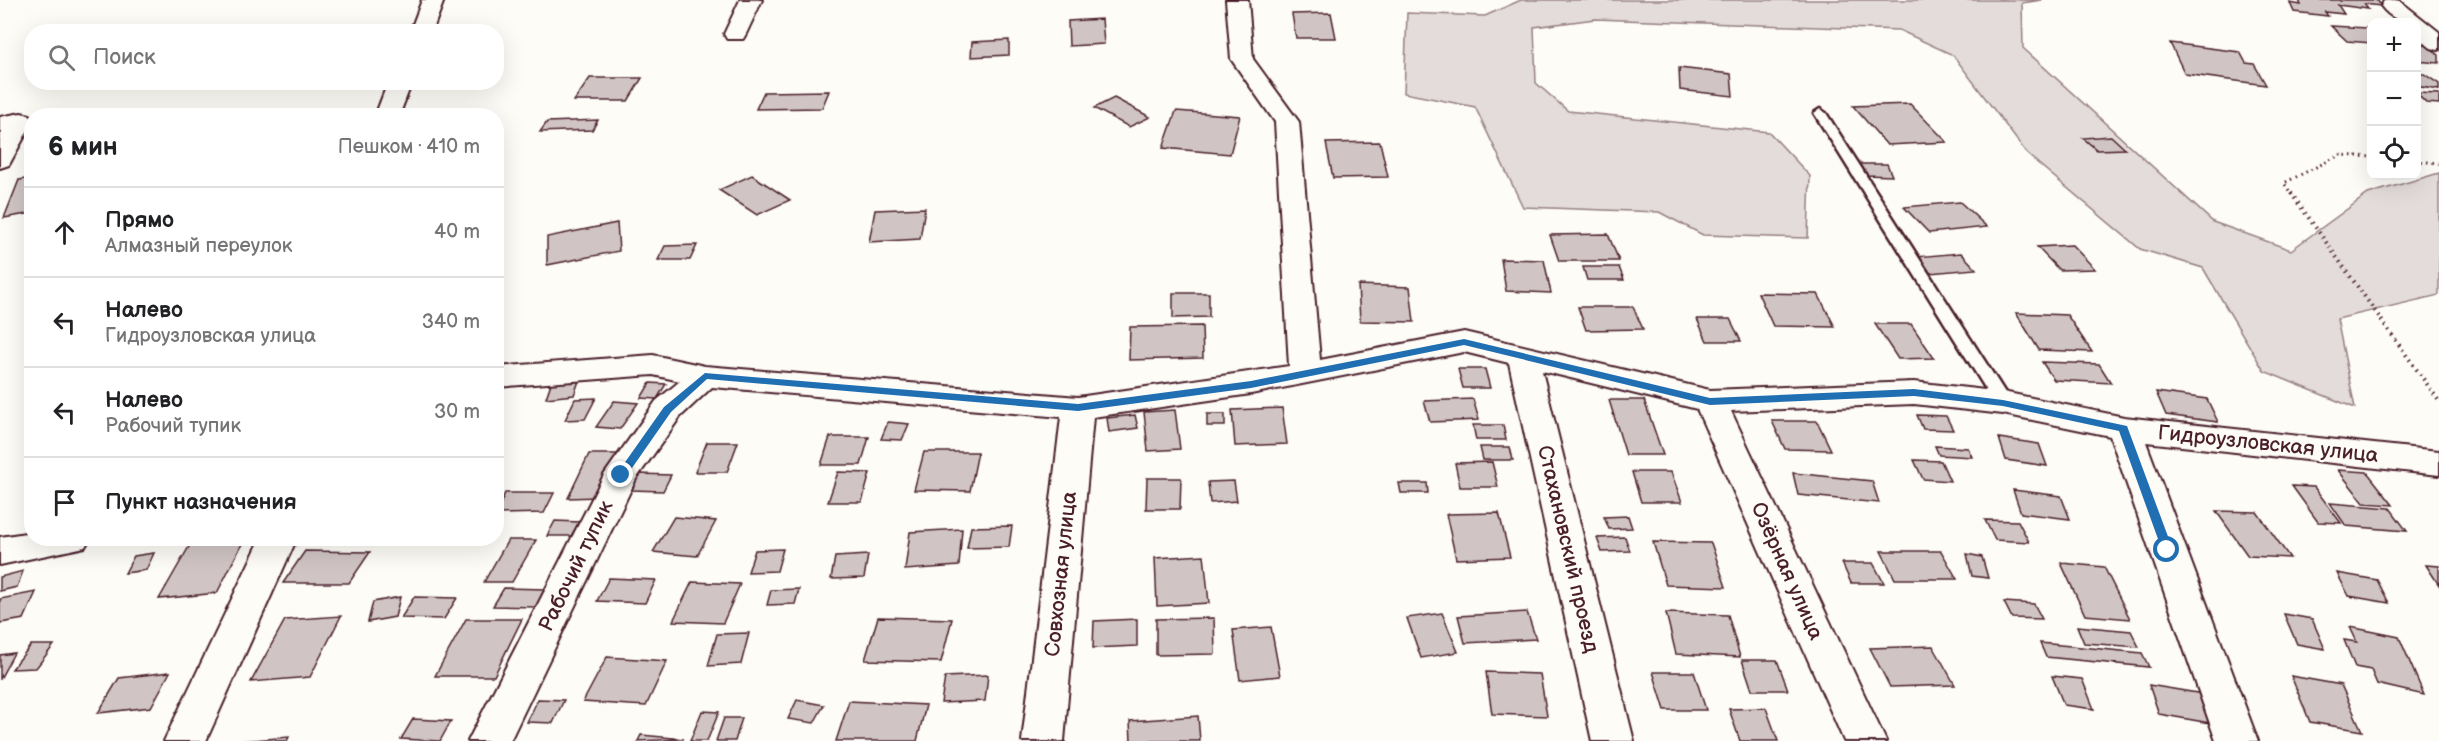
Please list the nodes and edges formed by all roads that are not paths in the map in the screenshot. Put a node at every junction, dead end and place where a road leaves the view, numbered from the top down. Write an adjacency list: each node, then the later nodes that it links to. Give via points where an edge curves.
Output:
1 (433, 0): 6 (street)
2 (751, 0): 8 (street)
3 (1237, 0): 16 (street, via 1242,60 1287,122)
4 (2392, 6): 5 (street)
5 (2407, 18)
6 (424, 24)
7 (2421, 29): 9 (street)
8 (735, 34)
9 (2439, 43)
10 (397, 90): 11 (street)
11 (390, 108)
12 (1821, 113): 20 (lane)
13 (0, 124): 14 (street, via 21,120)
14 (0, 160)
15 (1523, 357): 16 (street, Гидроузловская улица, via 1464,342); 19 (street, Гидроузловская улица); 30 (street, Стахановский проезд)
16 (1305, 373): 21 (street, Гидроузловская улица)
17 (504, 376): 18 (street, Гидроузловская улица, via 653,365)
18 (705, 376): 21 (street, Гидроузловская улица); 28 (street, Рабочий тупик, via 668,409 621,475)
19 (1710, 401): 20 (street, Гидроузловская улица, via 1914,393); 31 (street, Озёрная улица)
20 (2003, 403): 22 (street, Гидроузловская улица)
21 (1078, 408): 29 (street, Совхозная улица)
22 (2124, 428): 23 (street, Гидроузловская улица); 32 (street)
23 (2439, 463)
24 (28, 546): 26 (street)
25 (275, 546): 27 (street)
26 (0, 551)
27 (185, 741)
28 (489, 741)
29 (1043, 741)
30 (1613, 741)
31 (1864, 741)
32 (2237, 741)

